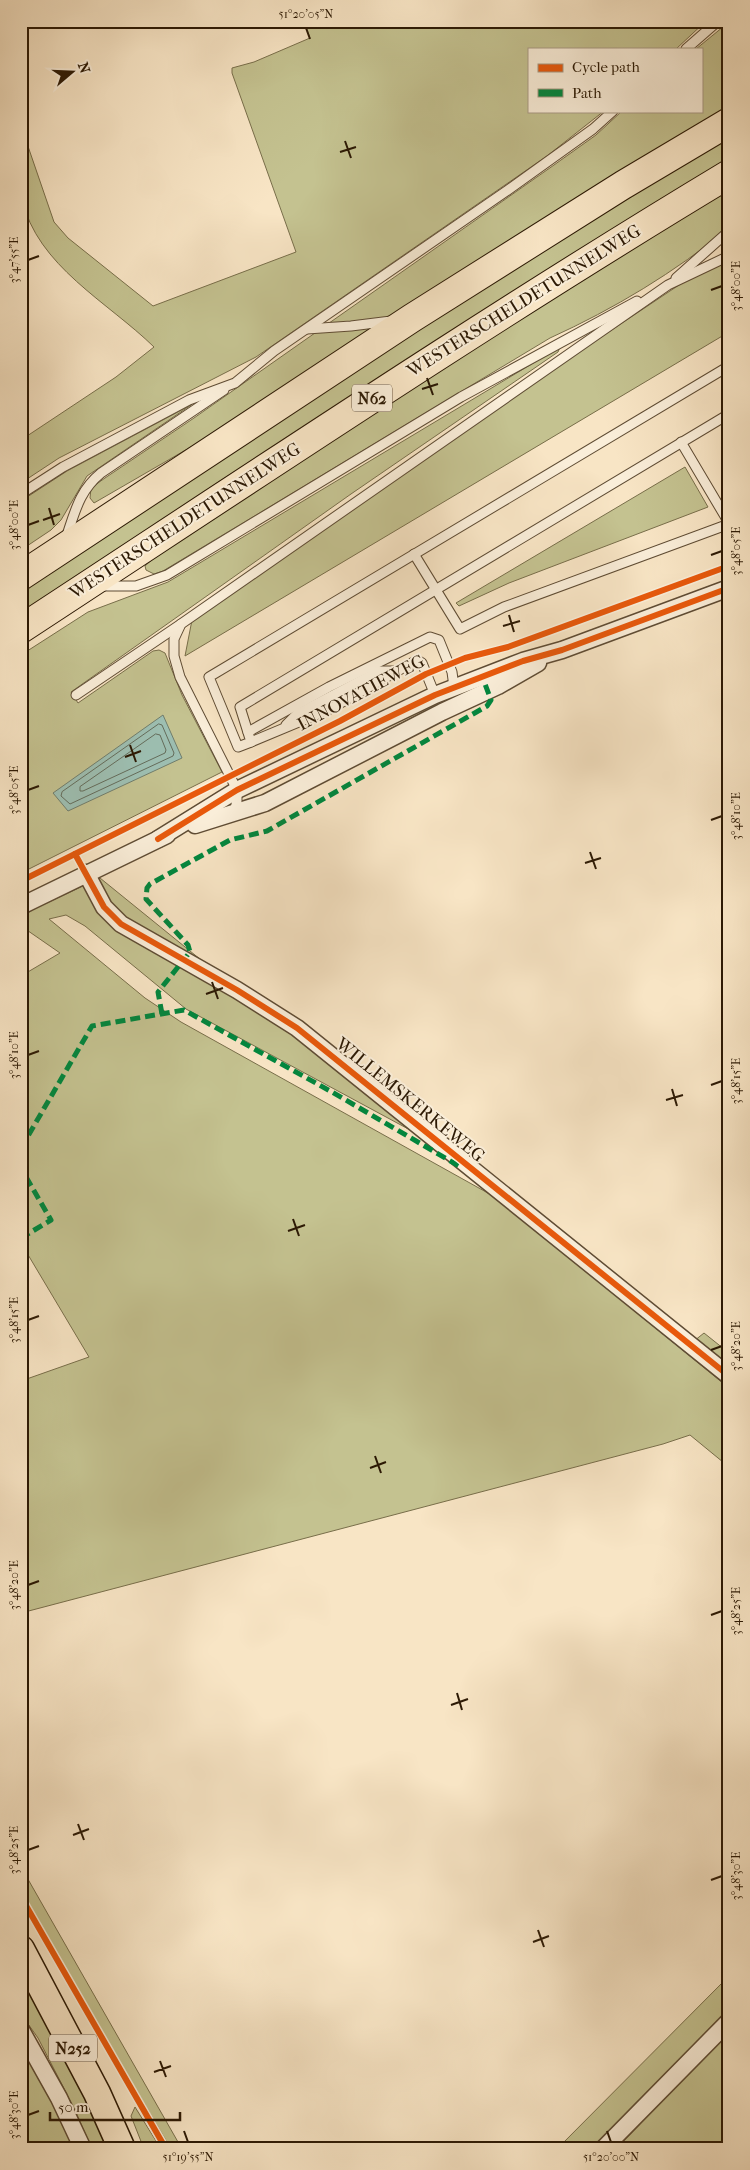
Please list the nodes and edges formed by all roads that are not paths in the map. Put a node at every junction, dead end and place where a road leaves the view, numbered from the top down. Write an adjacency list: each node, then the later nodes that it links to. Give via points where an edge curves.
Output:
1 (718, 21): 2 (lane)
2 (687, 48)
3 (612, 112): 10 (lane, via 593,129)
4 (729, 122): 9 (highway, N62, via 614,190)
5 (729, 174): 20 (highway, WESTERSCHELDETUNNELWEG / N62, via 346,414)
6 (729, 231): 8 (lane)
7 (729, 256): 8 (lane)
8 (668, 285): 20 (lane, via 461,397 167,575 136,586); 23 (lane)
9 (412, 318): 10 (lane); 17 (highway, N62)
10 (307, 329): 12 (lane)
11 (729, 366): 18 (lane)
12 (235, 383): 15 (lane, via 189,400 63,467); 17 (lane, via 88,484)
13 (729, 414): 14 (lane)
14 (681, 442): 16 (lane); 22 (lane)
15 (21, 494)
16 (729, 523): 22 (lane, via 504,608 460,629)
17 (63, 548): 19 (highway, N62)
18 (414, 554): 22 (lane); 38 (lane, via 209,677 238,748)
19 (21, 576)
20 (88, 585): 24 (highway, WESTERSCHELDETUNNELWEG / N62)
21 (729, 588): 25 (street, INNOVATIEWEG)
22 (436, 590): 37 (lane, via 240,707)
23 (181, 624): 30 (lane); 39 (lane, via 174,639 174,656 180,677)
24 (21, 629)
25 (562, 650): 29 (street, INNOVATIEWEG, via 523,660); 32 (street, INNOVATIEWEG)
26 (388, 658): 28 (lane); 29 (lane, via 430,637 439,640 452,672); 34 (lane)
27 (396, 671): 28 (lane); 31 (lane, via 417,660 422,663); 36 (lane, via 330,709)
28 (379, 672): 35 (lane)
29 (454, 687): 31 (street, INNOVATIEWEG); 32 (street)
30 (76, 695)
31 (435, 695): 33 (street, INNOVATIEWEG); 39 (street, INNOVATIEWEG)
32 (457, 705): 33 (street, INNOVATIEWEG)
33 (442, 712): 40 (street, INNOVATIEWEG, via 265,803)
34 (280, 714): 35 (lane); 37 (lane)
35 (296, 714): 36 (lane)
36 (284, 727): 38 (lane)
37 (248, 732): 38 (lane)
38 (251, 742)
39 (236, 790): 40 (lane); 41 (street, INNOVATIEWEG)
40 (234, 812): 41 (street, INNOVATIEWEG)
41 (158, 839): 42 (street, INNOVATIEWEG)
42 (86, 873): 43 (street, INNOVATIEWEG); 44 (street, WILLEMSKERKEWEG, via 104,907 121,924 297,1028)
43 (21, 906)
44 (729, 1376)
45 (21, 1949): 49 (main road, N252, via 97,2093)
46 (729, 2021): 50 (street)
47 (21, 2030): 48 (street)
48 (82, 2149)
49 (122, 2149)
50 (603, 2149)

